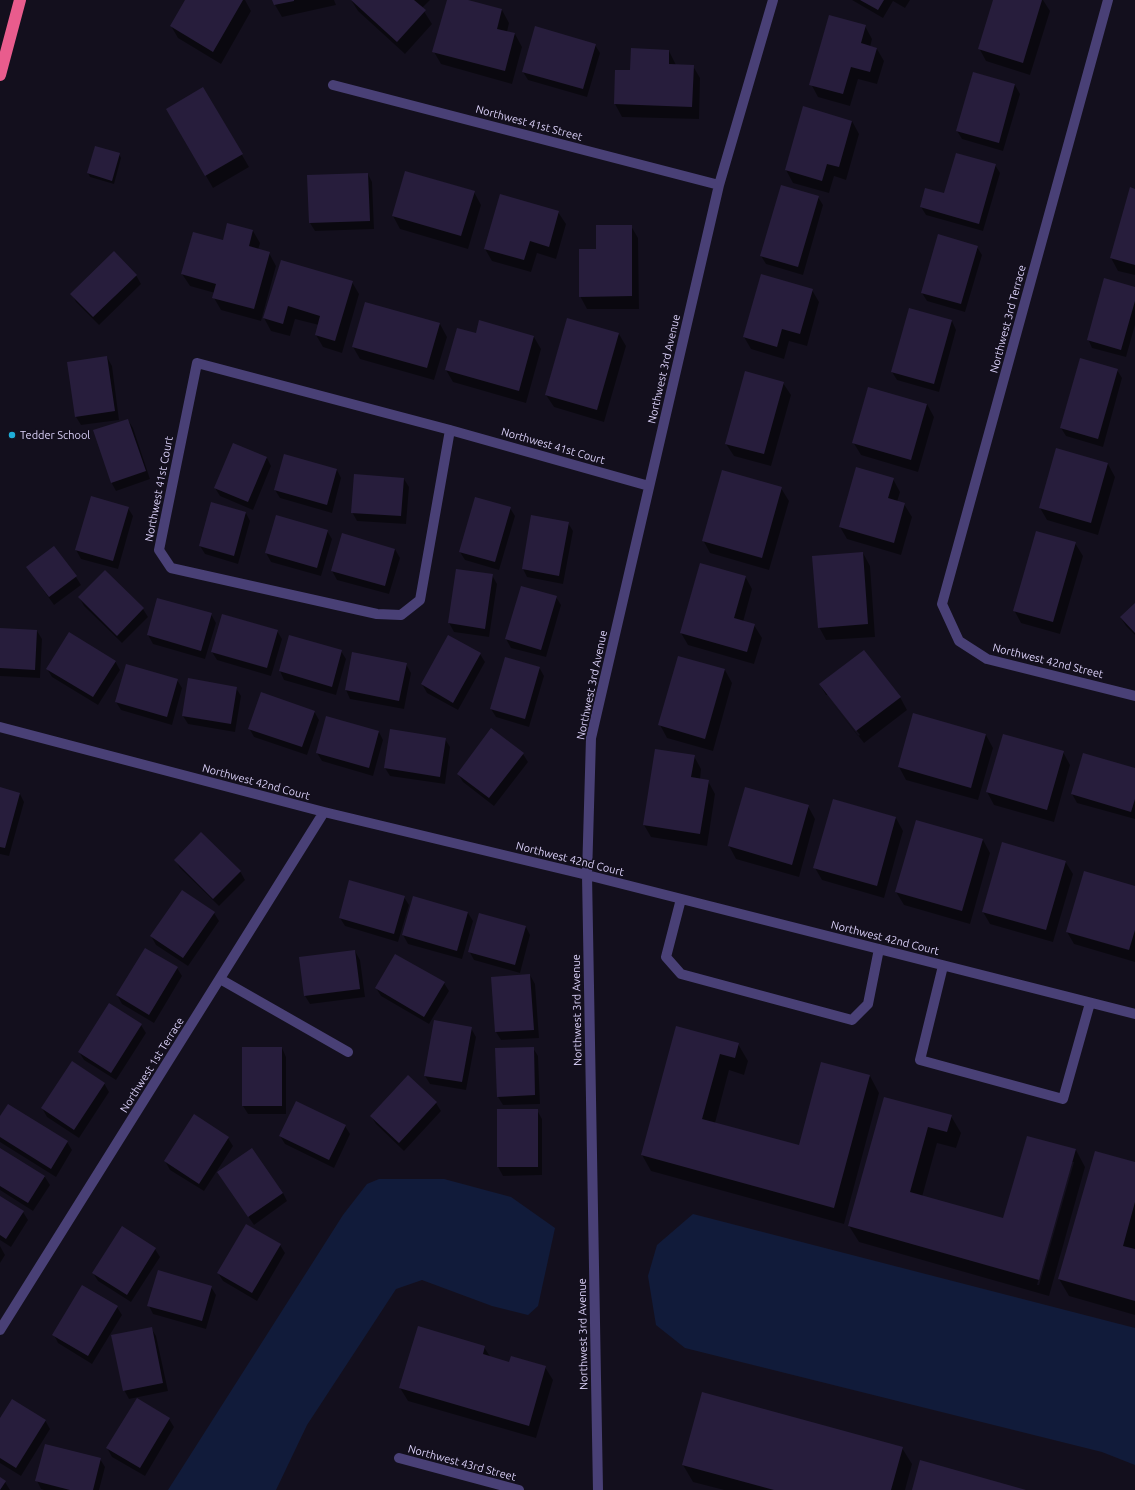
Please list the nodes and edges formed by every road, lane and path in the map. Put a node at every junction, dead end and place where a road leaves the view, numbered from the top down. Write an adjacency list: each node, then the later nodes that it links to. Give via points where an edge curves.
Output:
1 (20, 0): 4 (highway)
2 (773, 0): 6 (street, Northwest 3rd Avenue)
3 (1108, 0): 9 (street, Northwest 3rd Terrace, via 942,604)
4 (0, 75)
5 (333, 85): 6 (street, Northwest 41st Street)
6 (719, 185): 8 (street, Northwest 3rd Avenue)
7 (450, 430): 7 (street, Northwest 41st Court, via 420,600 401,615 377,614 171,568 159,550 197,363); 8 (street, Northwest 41st Court)
8 (649, 486): 13 (street, Northwest 3rd Avenue, via 591,738)
9 (959, 641): 10 (street, Northwest 42nd Street, via 987,659)
10 (1135, 696)
11 (0, 727): 12 (street, Northwest 42nd Court)
12 (324, 812): 13 (street, Northwest 42nd Court); 17 (street, Northwest 1st Terrace)
13 (587, 875): 14 (street, Northwest 42nd Court); 24 (street, Northwest 3rd Avenue)
14 (681, 899): 15 (street, Northwest 42nd Court); 15 (street, via 666,956 681,974 852,1020 868,1004)
15 (879, 949): 16 (street, Northwest 42nd Court)
16 (943, 966): 18 (street, Northwest 42nd Court); 18 (street, via 920,1060 1063,1099)
17 (220, 979): 20 (street); 21 (street, Northwest 1st Terrace)
18 (1090, 1003): 19 (street, Northwest 42nd Court)
19 (1135, 1014)
20 (348, 1052)
21 (0, 1330)
22 (399, 1458): 23 (street, Northwest 43rd Street)
23 (519, 1490)
24 (598, 1490)

